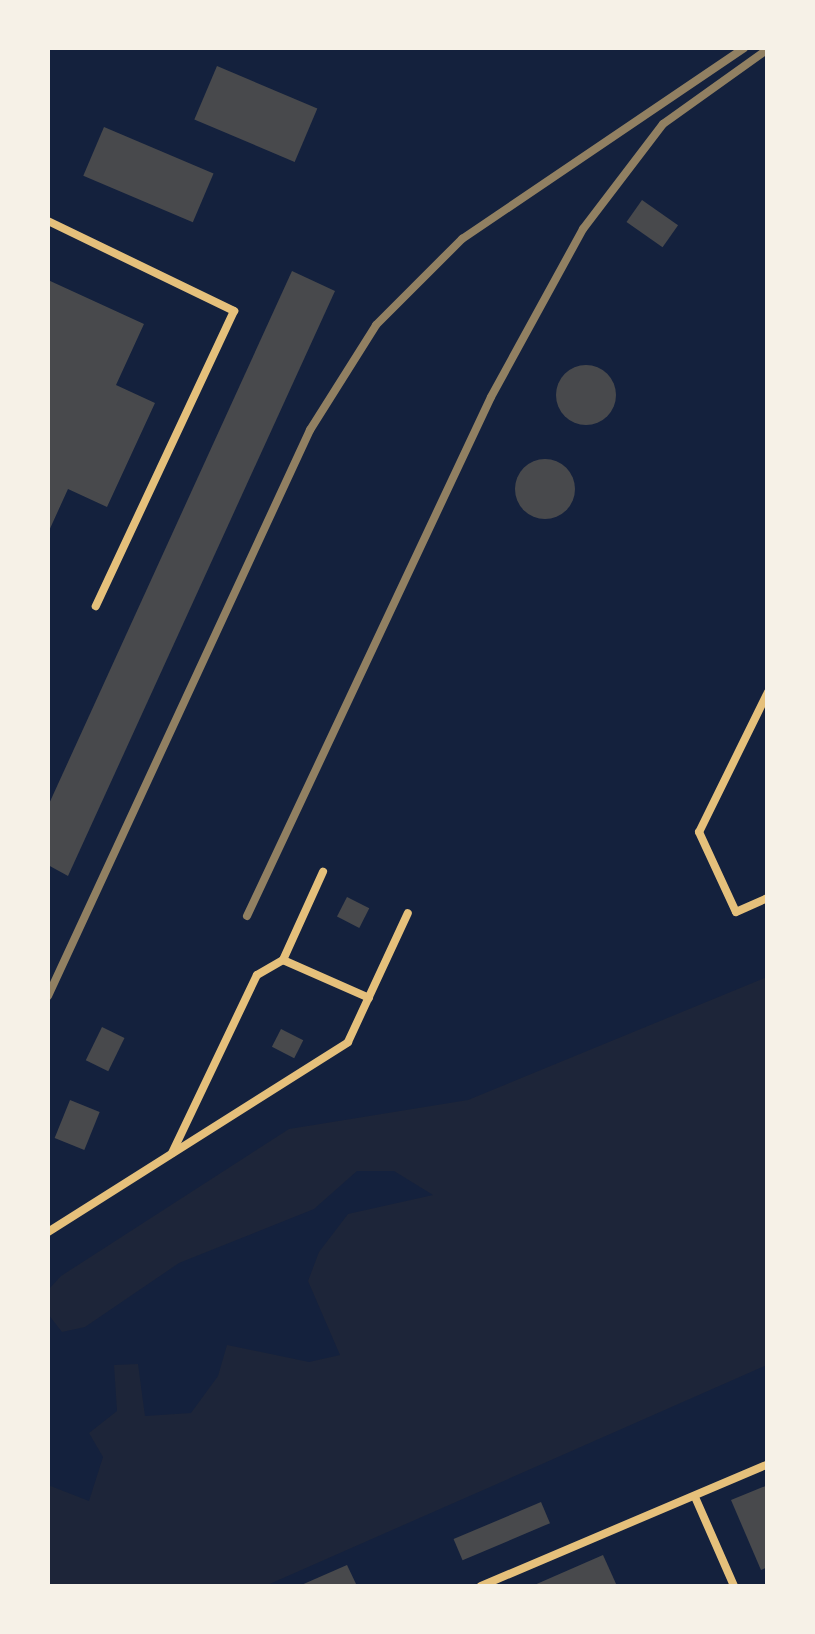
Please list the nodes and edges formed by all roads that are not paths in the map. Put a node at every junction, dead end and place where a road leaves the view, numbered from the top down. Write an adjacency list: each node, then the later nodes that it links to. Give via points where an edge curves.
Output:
1 (48, 221): 2 (lane, via 234,311)
2 (96, 606)
3 (768, 692): 5 (lane, via 699,832 736,912)
4 (323, 872): 7 (lane)
5 (768, 898)
6 (408, 914): 8 (lane)
7 (283, 960): 8 (lane); 9 (lane, via 257,975)
8 (369, 998): 9 (lane, via 348,1042)
9 (172, 1153): 10 (lane)
10 (48, 1232)
11 (768, 1464): 12 (lane)
12 (695, 1497): 13 (lane); 14 (lane)
13 (482, 1586)
14 (734, 1586)

